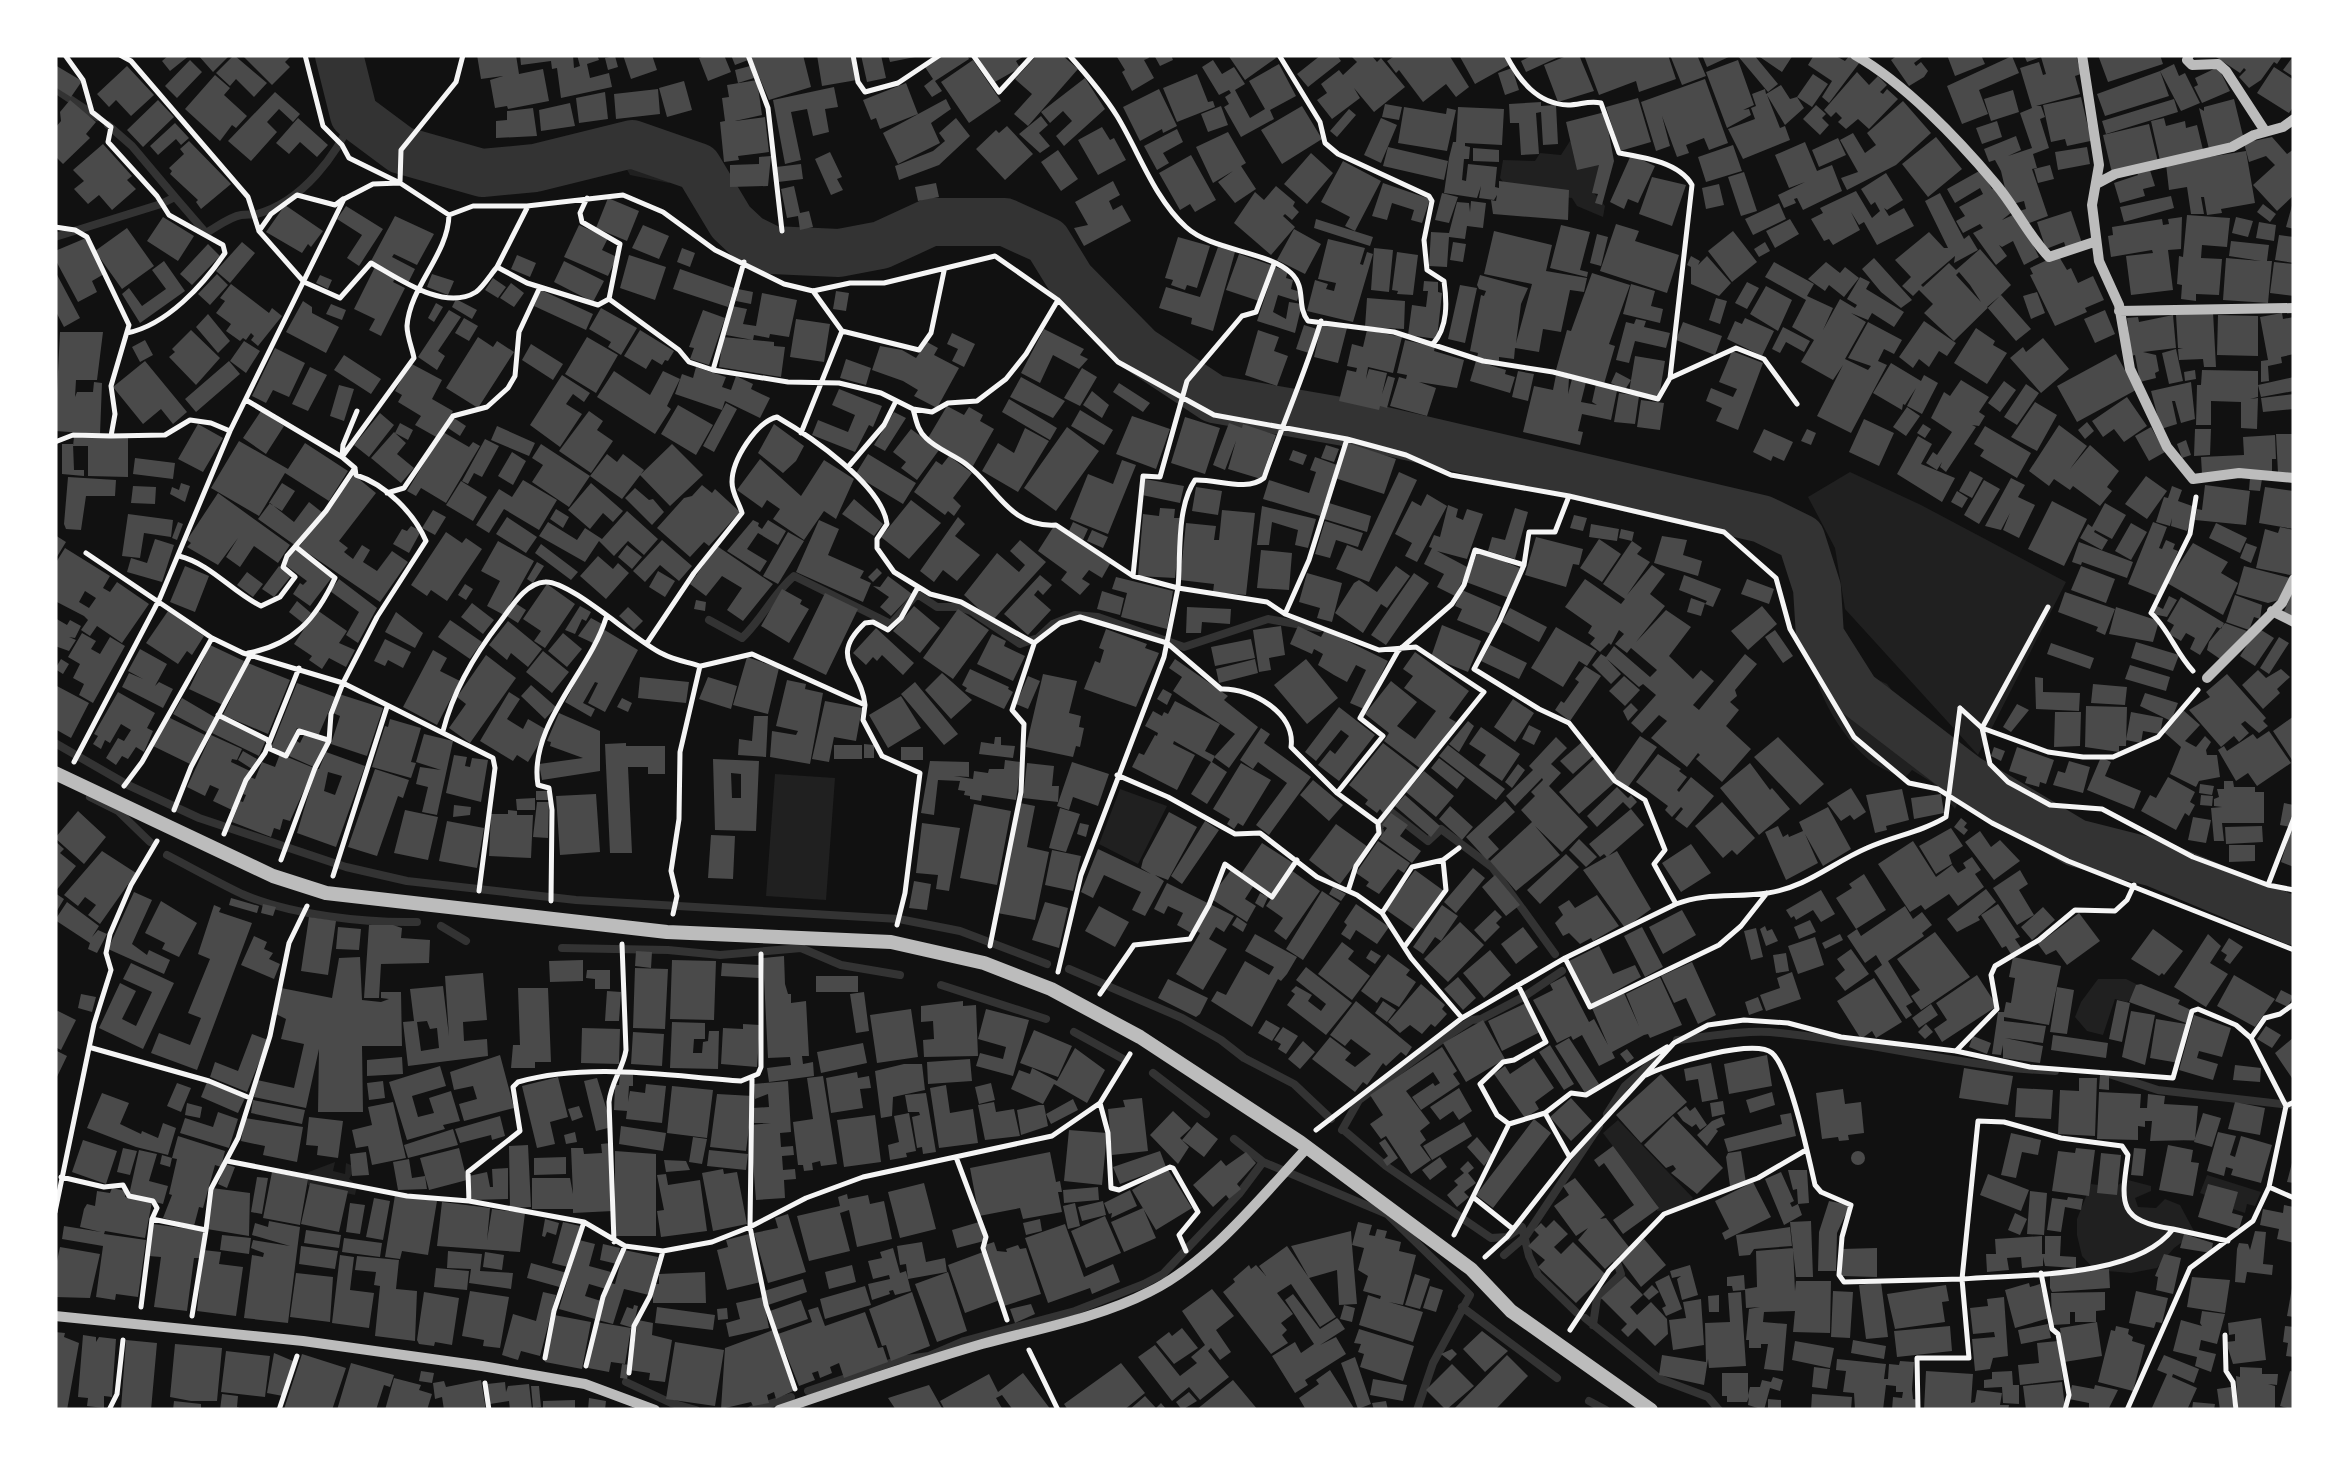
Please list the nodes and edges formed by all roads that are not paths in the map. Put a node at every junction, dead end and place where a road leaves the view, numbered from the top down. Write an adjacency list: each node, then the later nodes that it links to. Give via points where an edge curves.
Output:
1 (1855, 55): 7 (street, via 1940,125 1996,183 2050,257)
2 (2082, 55): 6 (street)
3 (2189, 55): 5 (street, via 2192,65 2218,64 2226,71)
4 (2294, 119): 5 (street)
5 (2265, 132): 6 (street)
6 (2098, 183): 7 (street)
7 (2094, 242): 9 (street)
8 (2294, 308): 9 (street)
9 (2119, 311): 10 (street, via 2126,358 2167,447 2193,480 2238,473)
10 (2294, 478)
11 (2294, 579): 12 (street)
12 (2272, 611): 13 (street); 14 (street)
13 (2294, 622)
14 (2207, 678)
15 (60, 775): 16 (street, via 273,876 326,893 667,932 891,942 984,963 1051,989 1140,1037)
16 (1303, 1146): 19 (street, via 1240,1220 1150,1292); 20 (street)
17 (55, 1316): 18 (street, via 482,1366 585,1384)
18 (655, 1410)
19 (779, 1410)
20 (1651, 1410)

